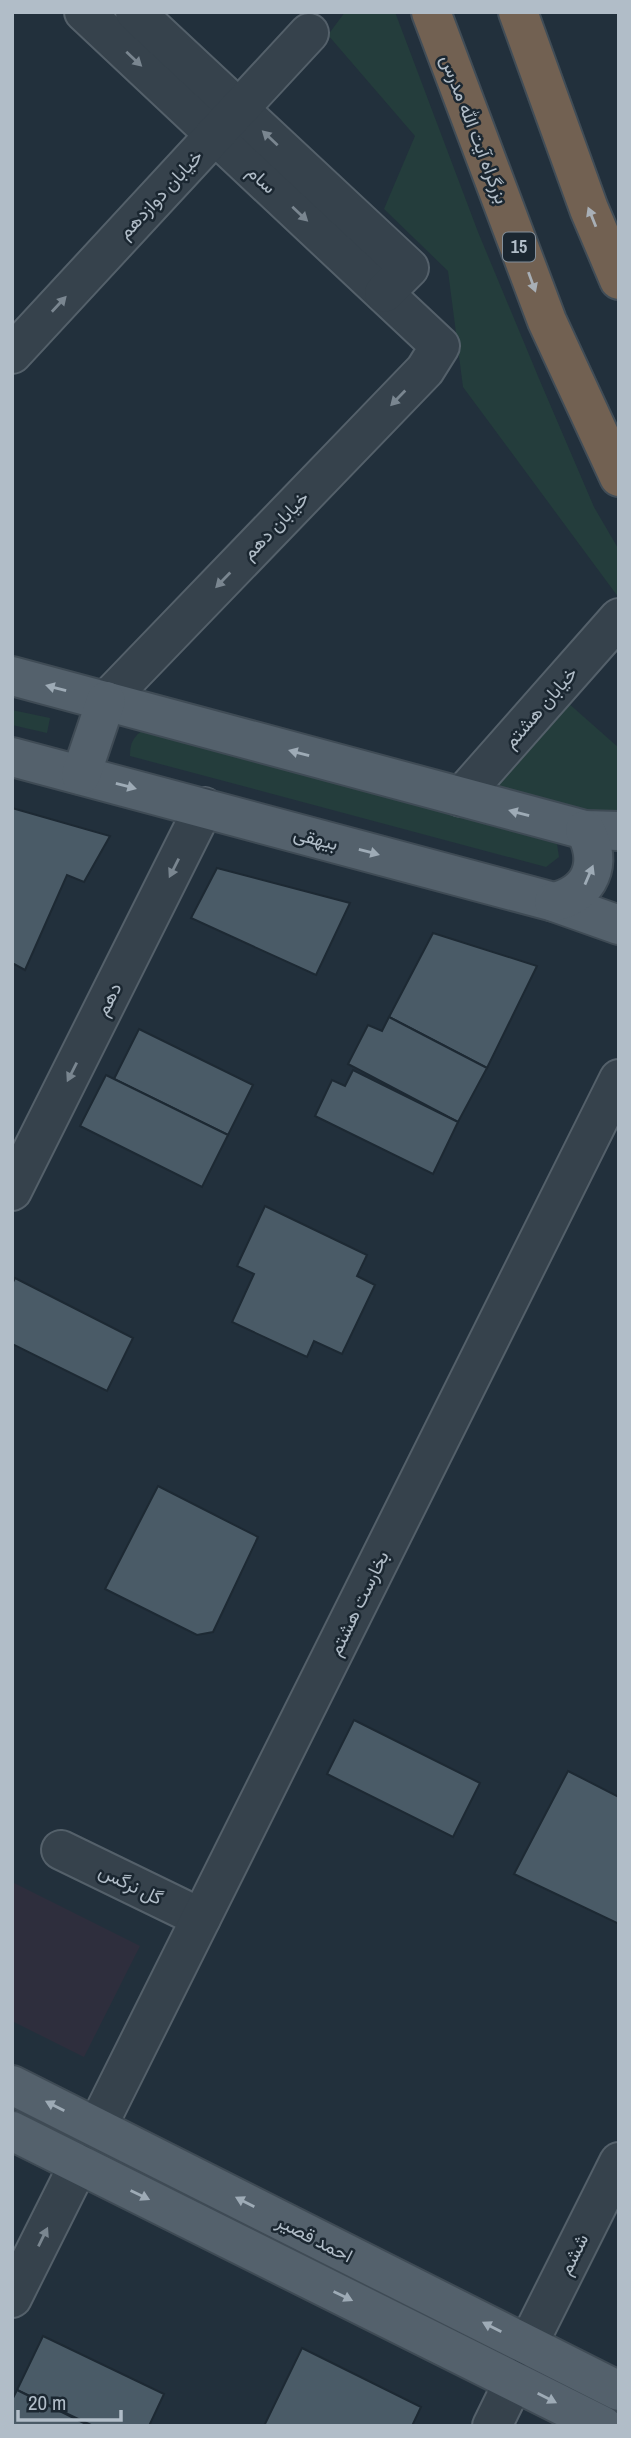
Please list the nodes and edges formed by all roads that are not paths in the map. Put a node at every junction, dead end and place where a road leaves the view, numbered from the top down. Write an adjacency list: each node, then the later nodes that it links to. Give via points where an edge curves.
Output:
1 (84, 12): 6 (street, سام, one-way to 6)
2 (135, 12): 6 (street)
3 (431, 12): 10 (highway, بزرگراه آیت الله مدرس / 15, one-way to 10, via 547,321)
4 (518, 12): 7 (highway, one-way to 4)
5 (309, 33): 6 (street, خیابان دوازدهم)
6 (227, 122): 8 (street, سام, via 397,280); 9 (street, خیابان دوازدهم, one-way to 6)
7 (619, 279)
8 (440, 346): 13 (street, خیابان دهم, one-way to 13, via 425,370)
9 (12, 354)
10 (619, 477)
11 (619, 618): 16 (street, خیابان هشتم)
12 (12, 676): 13 (main road, one-way to 12)
13 (106, 701): 15 (main road); 16 (main road, one-way to 13)
14 (12, 757): 15 (main road, بیهقی)
15 (81, 775): 17 (main road, بیهقی, one-way to 17)
16 (461, 797): 18 (main road, one-way to 16)
17 (204, 807): 19 (main road, بیهقی, one-way to 19); 22 (street, دهم, one-way to 22)
18 (602, 831): 19 (main road, one-way to 18, via 579,892 587,881 593,869 591,842)
19 (554, 902): 20 (main road, بیهقی)
20 (619, 925)
21 (619, 1079): 24 (street, بخارست هشتم)
22 (12, 1191)
23 (61, 1850): 24 (street, گل نرگس)
24 (201, 1918): 26 (street, بخارست هشتم)
25 (12, 2085): 26 (main road, احمد قصیر, one-way to 25)
26 (97, 2127): 29 (main road); 31 (main road, احمد قصیر, one-way to 26)
27 (12, 2131): 29 (main road, احمد قصیر)
28 (619, 2162): 31 (street, ششم)
29 (79, 2164): 30 (street, one-way to 29); 32 (main road, احمد قصیر, one-way to 32)
30 (12, 2298)
31 (527, 2346): 33 (main road, احمد قصیر)
32 (514, 2382): 34 (street); 35 (main road, احمد قصیر, one-way to 35)
33 (619, 2391)
34 (492, 2426)
35 (603, 2426)

